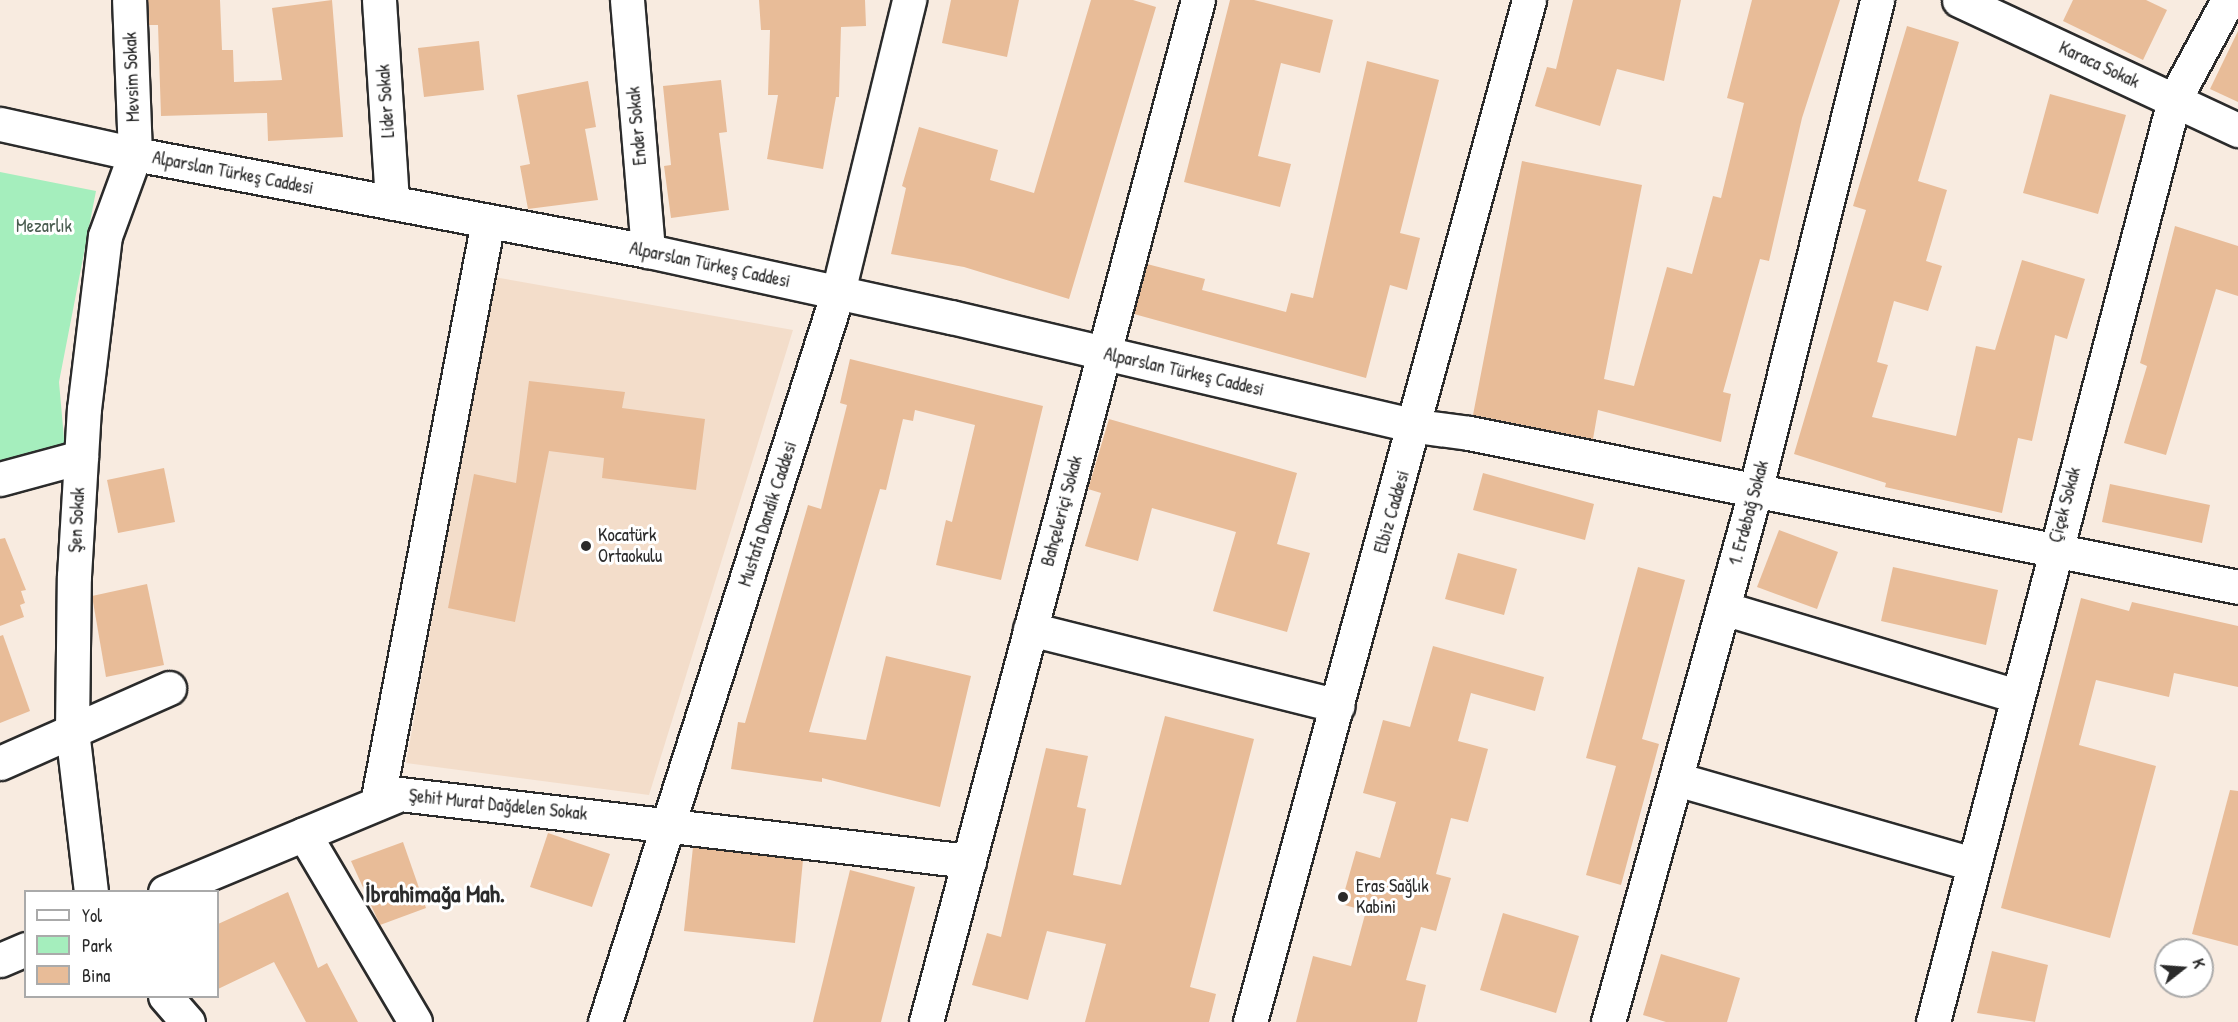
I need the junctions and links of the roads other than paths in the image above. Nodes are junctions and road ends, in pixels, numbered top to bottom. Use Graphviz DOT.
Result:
graph roads {
  1 [pos="129,0"];
  2 [pos="379,0"];
  3 [pos="627,0"];
  4 [pos="909,0"];
  5 [pos="1198,0"];
  6 [pos="1529,0"];
  7 [pos="1877,0"];
  8 [pos="1959,0"];
  9 [pos="2228,0"];
  10 [pos="2174,100"];
  11 [pos="0,124"];
  12 [pos="2238,130"];
  13 [pos="135,154"];
  14 [pos="392,203"];
  15 [pos="488,221"];
  16 [pos="648,252"];
  17 [pos="838,292"];
  18 [pos="1104,353"];
  19 [pos="1416,426"];
  20 [pos="81,457"];
  21 [pos="0,479"];
  22 [pos="1755,492"];
  23 [pos="2054,549"];
  24 [pos="2238,587"];
  25 [pos="1723,608"];
  26 [pos="1030,629"];
  27 [pos="169,688"];
  28 [pos="2016,696"];
  29 [pos="1338,706"];
  30 [pos="72,730"];
  31 [pos="0,763"];
  32 [pos="1676,779"];
  33 [pos="377,803"];
  34 [pos="670,822"];
  35 [pos="304,834"];
  36 [pos="969,861"];
  37 [pos="1973,864"];
  38 [pos="91,890"];
  39 [pos="167,890"];
  40 [pos="24,951"];
  41 [pos="0,960"];
  42 [pos="167,998"];
  43 [pos="188,1022"];
  44 [pos="415,1022"];
  45 [pos="605,1022"];
  46 [pos="926,1022"];
  47 [pos="1250,1022"];
  48 [pos="1608,1022"];
  49 [pos="1934,1022"];
  1 -- 13 [label="street, Mevsim Sokak"];
  2 -- 14 [label="street, Lider Sokak"];
  3 -- 16 [label="street, Ender Sokak"];
  4 -- 17 [label="street, Mustafa Dandik Caddesi"];
  5 -- 18 [label="street, Bahçeleriçi Sokak"];
  6 -- 19 [label="street, Elbiz Caddesi"];
  7 -- 22 [label="street, 1. Erdebağ Sokak"];
  8 -- 10 [label="street, Karaca Sokak"];
  9 -- 10 [label="street, Çiçek Sokak"];
  10 -- 12 [label="street, Karaca Sokak"];
  10 -- 23 [label="street, Çiçek Sokak"];
  11 -- 13 [label="street, Alparslan Türkeş Caddesi"];
  13 -- 14 [label="street, Alparslan Türkeş Caddesi"];
  13 -- 20 [label="street, Şen Sokak"];
  14 -- 15 [label="street, Alparslan Türkeş Caddesi"];
  15 -- 16 [label="street, Alparslan Türkeş Caddesi"];
  15 -- 33 [label="street"];
  16 -- 17 [label="street, Alparslan Türkeş Caddesi"];
  17 -- 18 [label="street, Alparslan Türkeş Caddesi"];
  17 -- 34 [label="street, Mustafa Dandik Caddesi"];
  18 -- 19 [label="street, Alparslan Türkeş Caddesi"];
  18 -- 26 [label="street, Bahçeleriçi Sokak"];
  19 -- 22 [label="street, Alparslan Türkeş Caddesi"];
  19 -- 29 [label="street, Elbiz Caddesi"];
  20 -- 21 [label="street"];
  20 -- 30 [label="street, Şen Sokak"];
  22 -- 23 [label="street, Alparslan Türkeş Caddesi"];
  22 -- 25 [label="street, 1. Erdebağ Sokak"];
  23 -- 24 [label="street, Alparslan Türkeş Caddesi"];
  23 -- 28 [label="street, Çiçek Sokak"];
  25 -- 28 [label="street"];
  25 -- 32 [label="street, 1. Erdebağ Sokak"];
  26 -- 29 [label="street"];
  26 -- 36 [label="street, Bahçeleriçi Sokak"];
  27 -- 30 [label="street"];
  28 -- 37 [label="street, Çiçek Sokak"];
  29 -- 47 [label="street, Elbiz Caddesi"];
  30 -- 31 [label="street"];
  30 -- 38 [label="street, Şen Sokak"];
  32 -- 37 [label="street"];
  32 -- 48 [label="street, 1. Erdebağ Sokak"];
  33 -- 34 [label="street, Şehit Murat Dağdelen Sokak"];
  33 -- 35 [label="street, Şehit Murat Dağdelen Sokak"];
  34 -- 36 [label="street, Şehit Murat Dağdelen Sokak"];
  34 -- 45 [label="street, Mustafa Dandik Caddesi"];
  35 -- 39 [label="street, Şehit Murat Dağdelen Sokak"];
  35 -- 44 [label="street"];
  36 -- 46 [label="street, Bahçeleriçi Sokak"];
  37 -- 49 [label="street, Çiçek Sokak"];
  40 -- 41 [label="street"];
  42 -- 43 [label="street"];
}
